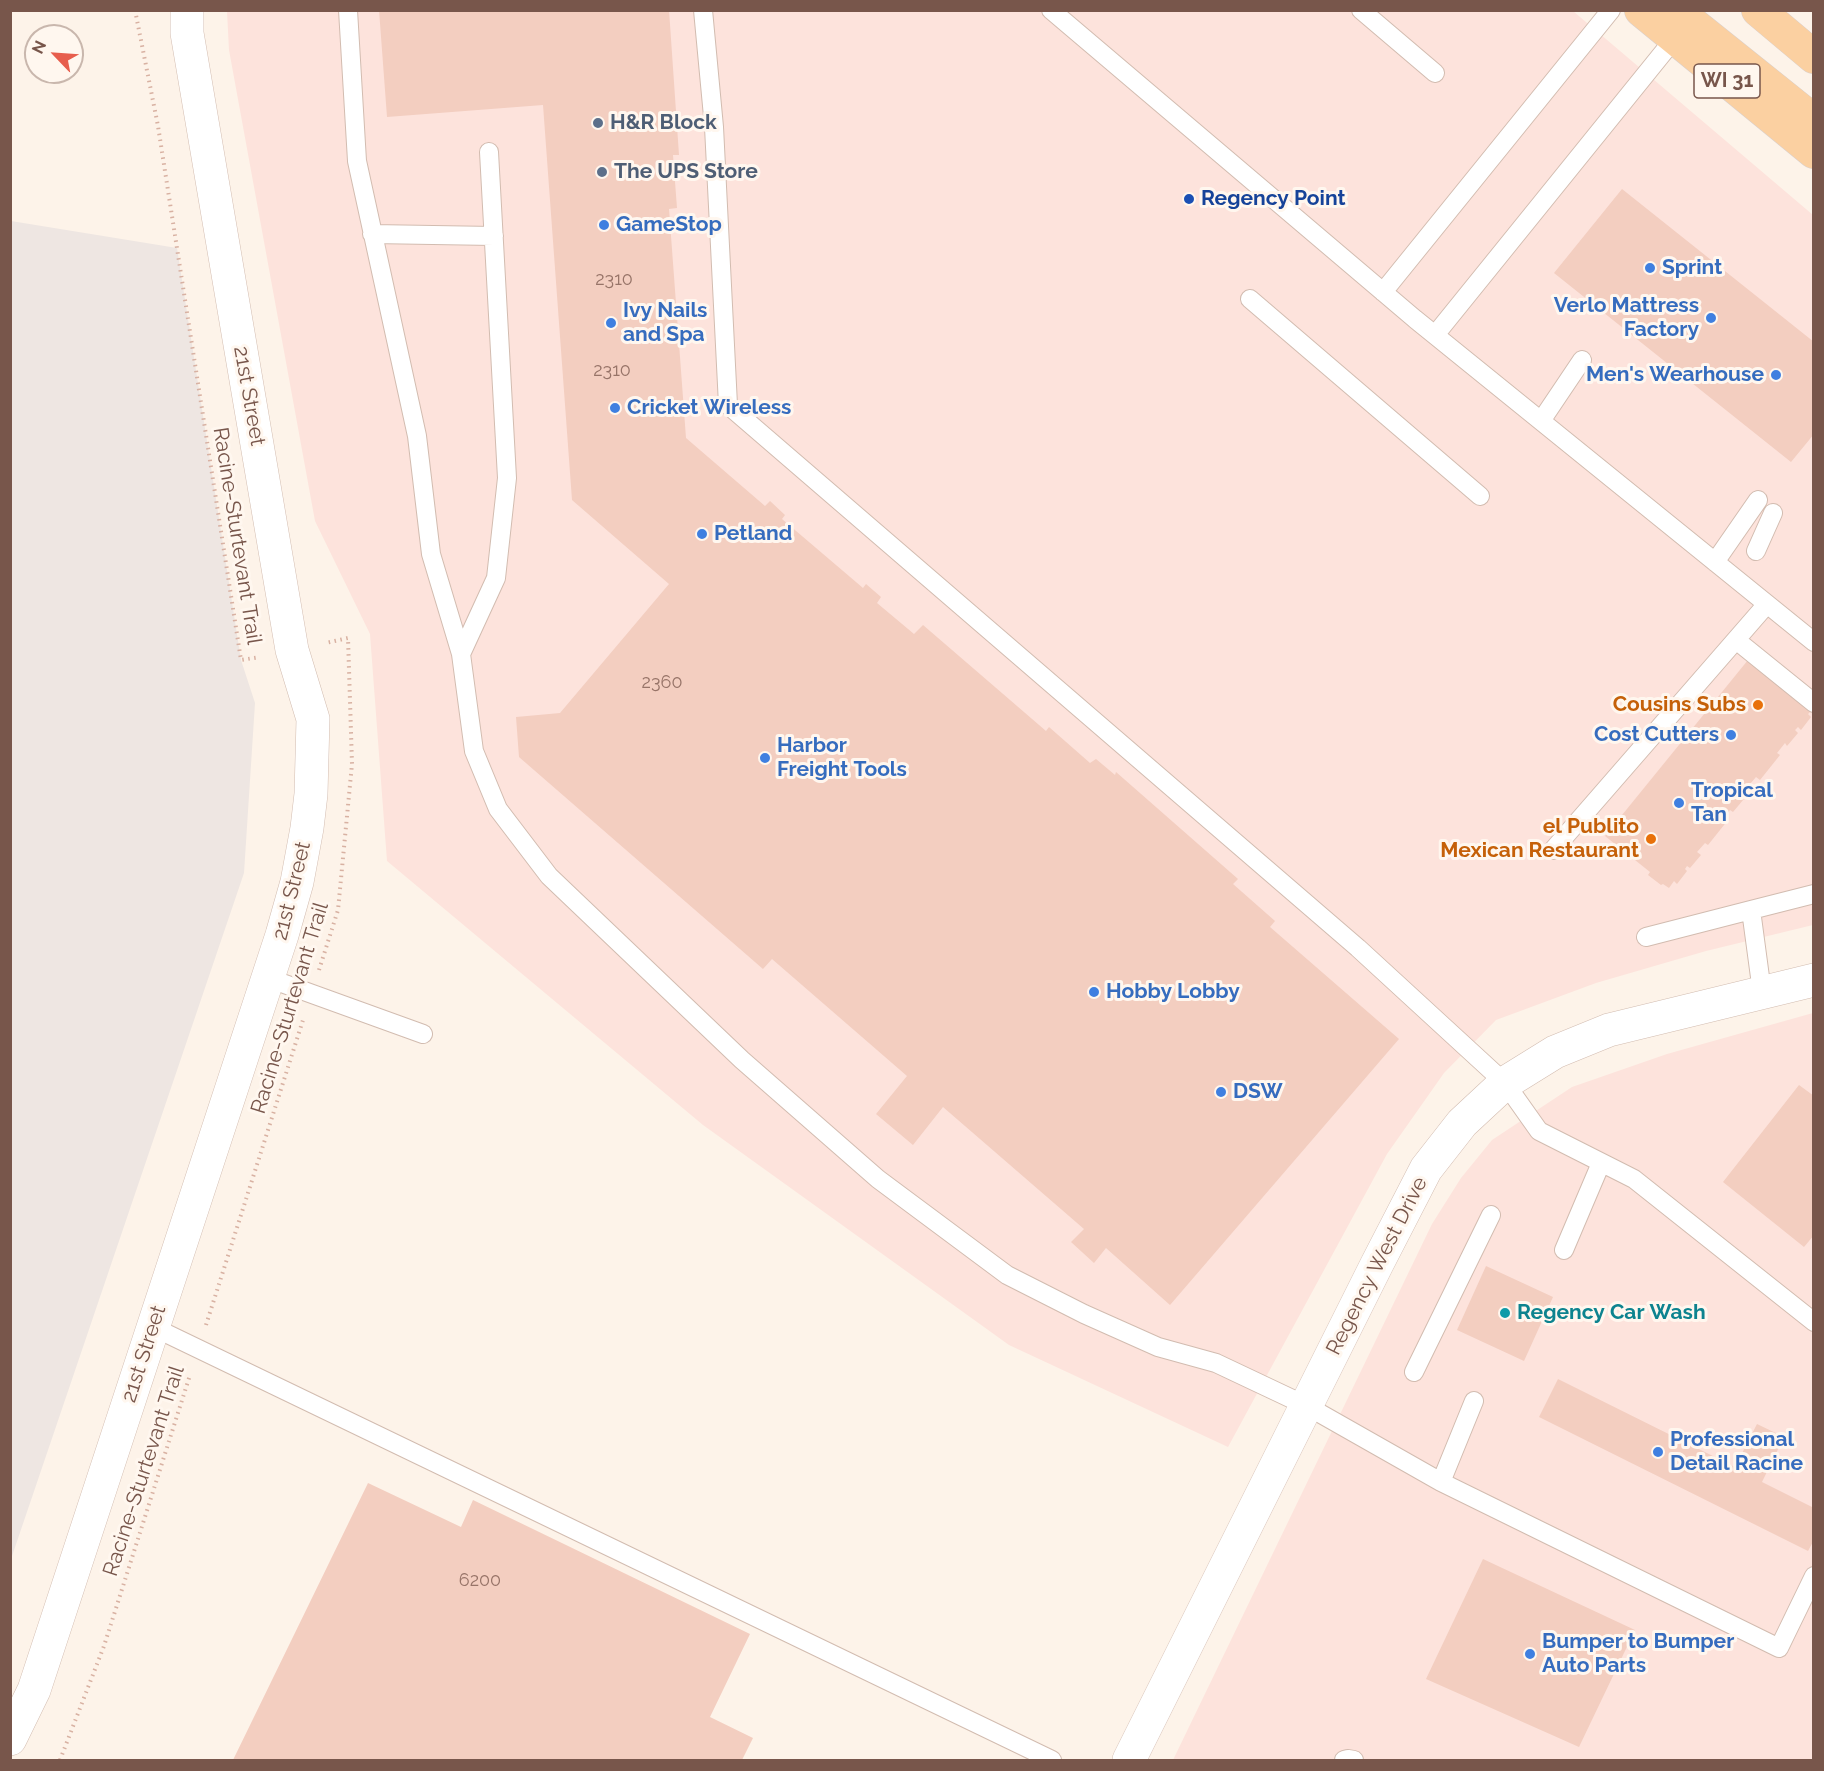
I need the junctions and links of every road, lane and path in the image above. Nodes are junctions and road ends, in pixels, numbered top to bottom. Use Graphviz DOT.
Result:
graph roads {
  1 [pos="135,10"];
  2 [pos="187,10"];
  3 [pos="348,10"];
  4 [pos="703,10"];
  5 [pos="1051,10"];
  6 [pos="1361,10"];
  7 [pos="1611,10"];
  8 [pos="1641,10"];
  9 [pos="1758,10"];
  10 [pos="1680,20"];
  11 [pos="1814,57"];
  12 [pos="1435,73"];
  13 [pos="1814,121"];
  14 [pos="489,152"];
  15 [pos="1814,152"];
  16 [pos="372,234"];
  17 [pos="494,237"];
  18 [pos="1383,292"];
  19 [pos="1250,298"];
  20 [pos="1434,335"];
  21 [pos="1582,360"];
  22 [pos="1541,421"];
  23 [pos="1480,496"];
  24 [pos="1758,500"];
  25 [pos="1773,513"];
  26 [pos="1756,551"];
  27 [pos="1715,562"];
  28 [pos="1767,604"];
  29 [pos="1810,632"];
  30 [pos="1736,640"];
  31 [pos="292,650"];
  32 [pos="460,654"];
  33 [pos="1814,703"];
  34 [pos="1553,850"];
  35 [pos="1814,894"];
  36 [pos="1751,910"];
  37 [pos="1646,937"];
  38 [pos="268,978"];
  39 [pos="1814,980"];
  40 [pos="1762,992"];
  41 [pos="312,993"];
  42 [pos="423,1034"];
  43 [pos="1505,1083"];
  44 [pos="1601,1163"];
  45 [pos="1491,1215"];
  46 [pos="1564,1250"];
  47 [pos="1814,1322"];
  48 [pos="153,1327"];
  49 [pos="198,1349"];
  50 [pos="1414,1372"];
  51 [pos="1474,1401"];
  52 [pos="1307,1406"];
  53 [pos="1441,1482"];
  54 [pos="1814,1576"];
  55 [pos="10,1739"];
  56 [pos="60,1761"];
  57 [pos="1052,1761"];
  58 [pos="1129,1761"];
  59 [pos="1344,1761"];
  60 [pos="1354,1761"];
  1 -- 31 [label="path, Racine-Sturtevant Trail"];
  2 -- 31 [label="street, 21st Street"];
  3 -- 16 [label="lane"];
  4 -- 43 [label="lane"];
  5 -- 18 [label="lane"];
  6 -- 12 [label="lane"];
  7 -- 18 [label="lane"];
  8 -- 10 [label="main road, WI 31"];
  9 -- 11 [label="main road"];
  10 -- 13 [label="main road"];
  10 -- 15 [label="main road, WI 31"];
  10 -- 20 [label="lane"];
  14 -- 17 [label="lane"];
  16 -- 17 [label="lane"];
  16 -- 32 [label="lane"];
  17 -- 32 [label="lane"];
  18 -- 20 [label="lane"];
  19 -- 23 [label="lane"];
  20 -- 22 [label="lane"];
  21 -- 22 [label="lane"];
  22 -- 27 [label="lane"];
  24 -- 27 [label="lane"];
  25 -- 26 [label="lane"];
  27 -- 28 [label="lane"];
  28 -- 29 [label="lane"];
  28 -- 30 [label="lane"];
  30 -- 33 [label="lane"];
  30 -- 34 [label="lane"];
  31 -- 38 [label="street, 21st Street"];
  31 -- 41 [label="path, Racine-Sturtevant Trail"];
  32 -- 52 [label="lane"];
  35 -- 36 [label="lane"];
  36 -- 37 [label="lane"];
  36 -- 40 [label="lane"];
  38 -- 41 [label="lane"];
  38 -- 48 [label="street, 21st Street"];
  39 -- 40 [label="street, Regency West Drive"];
  40 -- 43 [label="street, Regency West Drive"];
  41 -- 42 [label="lane"];
  41 -- 49 [label="path, Racine-Sturtevant Trail"];
  43 -- 44 [label="lane"];
  43 -- 52 [label="street, Regency West Drive"];
  44 -- 46 [label="lane"];
  44 -- 47 [label="lane"];
  45 -- 50 [label="lane"];
  48 -- 49 [label="lane"];
  48 -- 55 [label="street, 21st Street"];
  49 -- 56 [label="path, Racine-Sturtevant Trail"];
  49 -- 57 [label="lane"];
  51 -- 53 [label="lane"];
  52 -- 53 [label="lane"];
  52 -- 58 [label="street, Regency West Drive"];
  53 -- 54 [label="lane"];
  59 -- 60 [label="lane"];
}
